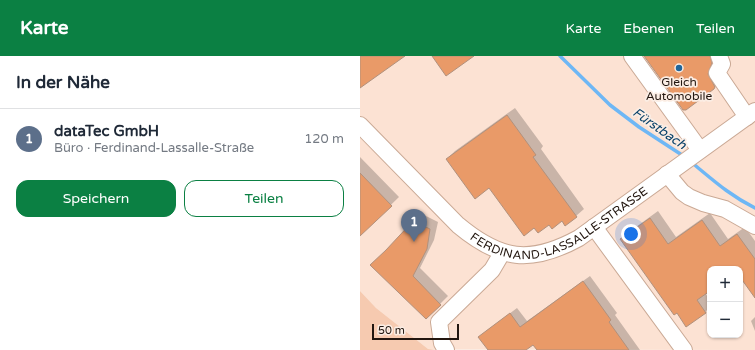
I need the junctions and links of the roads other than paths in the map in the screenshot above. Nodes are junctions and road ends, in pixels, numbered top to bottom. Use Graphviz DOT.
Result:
graph roads {
  1 [pos="632,56"];
  2 [pos="719,56"];
  3 [pos="751,114"];
  4 [pos="360,126"];
  5 [pos="699,151"];
  6 [pos="672,171"];
  7 [pos="755,226"];
  8 [pos="594,227"];
  9 [pos="502,253"];
  10 [pos="446,350"];
  11 [pos="684,350"];
  1 -- 5 [label="street"];
  2 -- 3 [label="street"];
  3 -- 5 [label="street, FERDINAND-LASSALLE-STRASSE"];
  4 -- 9 [label="street, FERDINAND-LASSALLE-STRASSE"];
  5 -- 6 [label="street, FERDINAND-LASSALLE-STRASSE"];
  6 -- 7 [label="street"];
  6 -- 8 [label="street, FERDINAND-LASSALLE-STRASSE"];
  8 -- 9 [label="street, FERDINAND-LASSALLE-STRASSE"];
  8 -- 11 [label="street"];
  9 -- 10 [label="street"];
}
